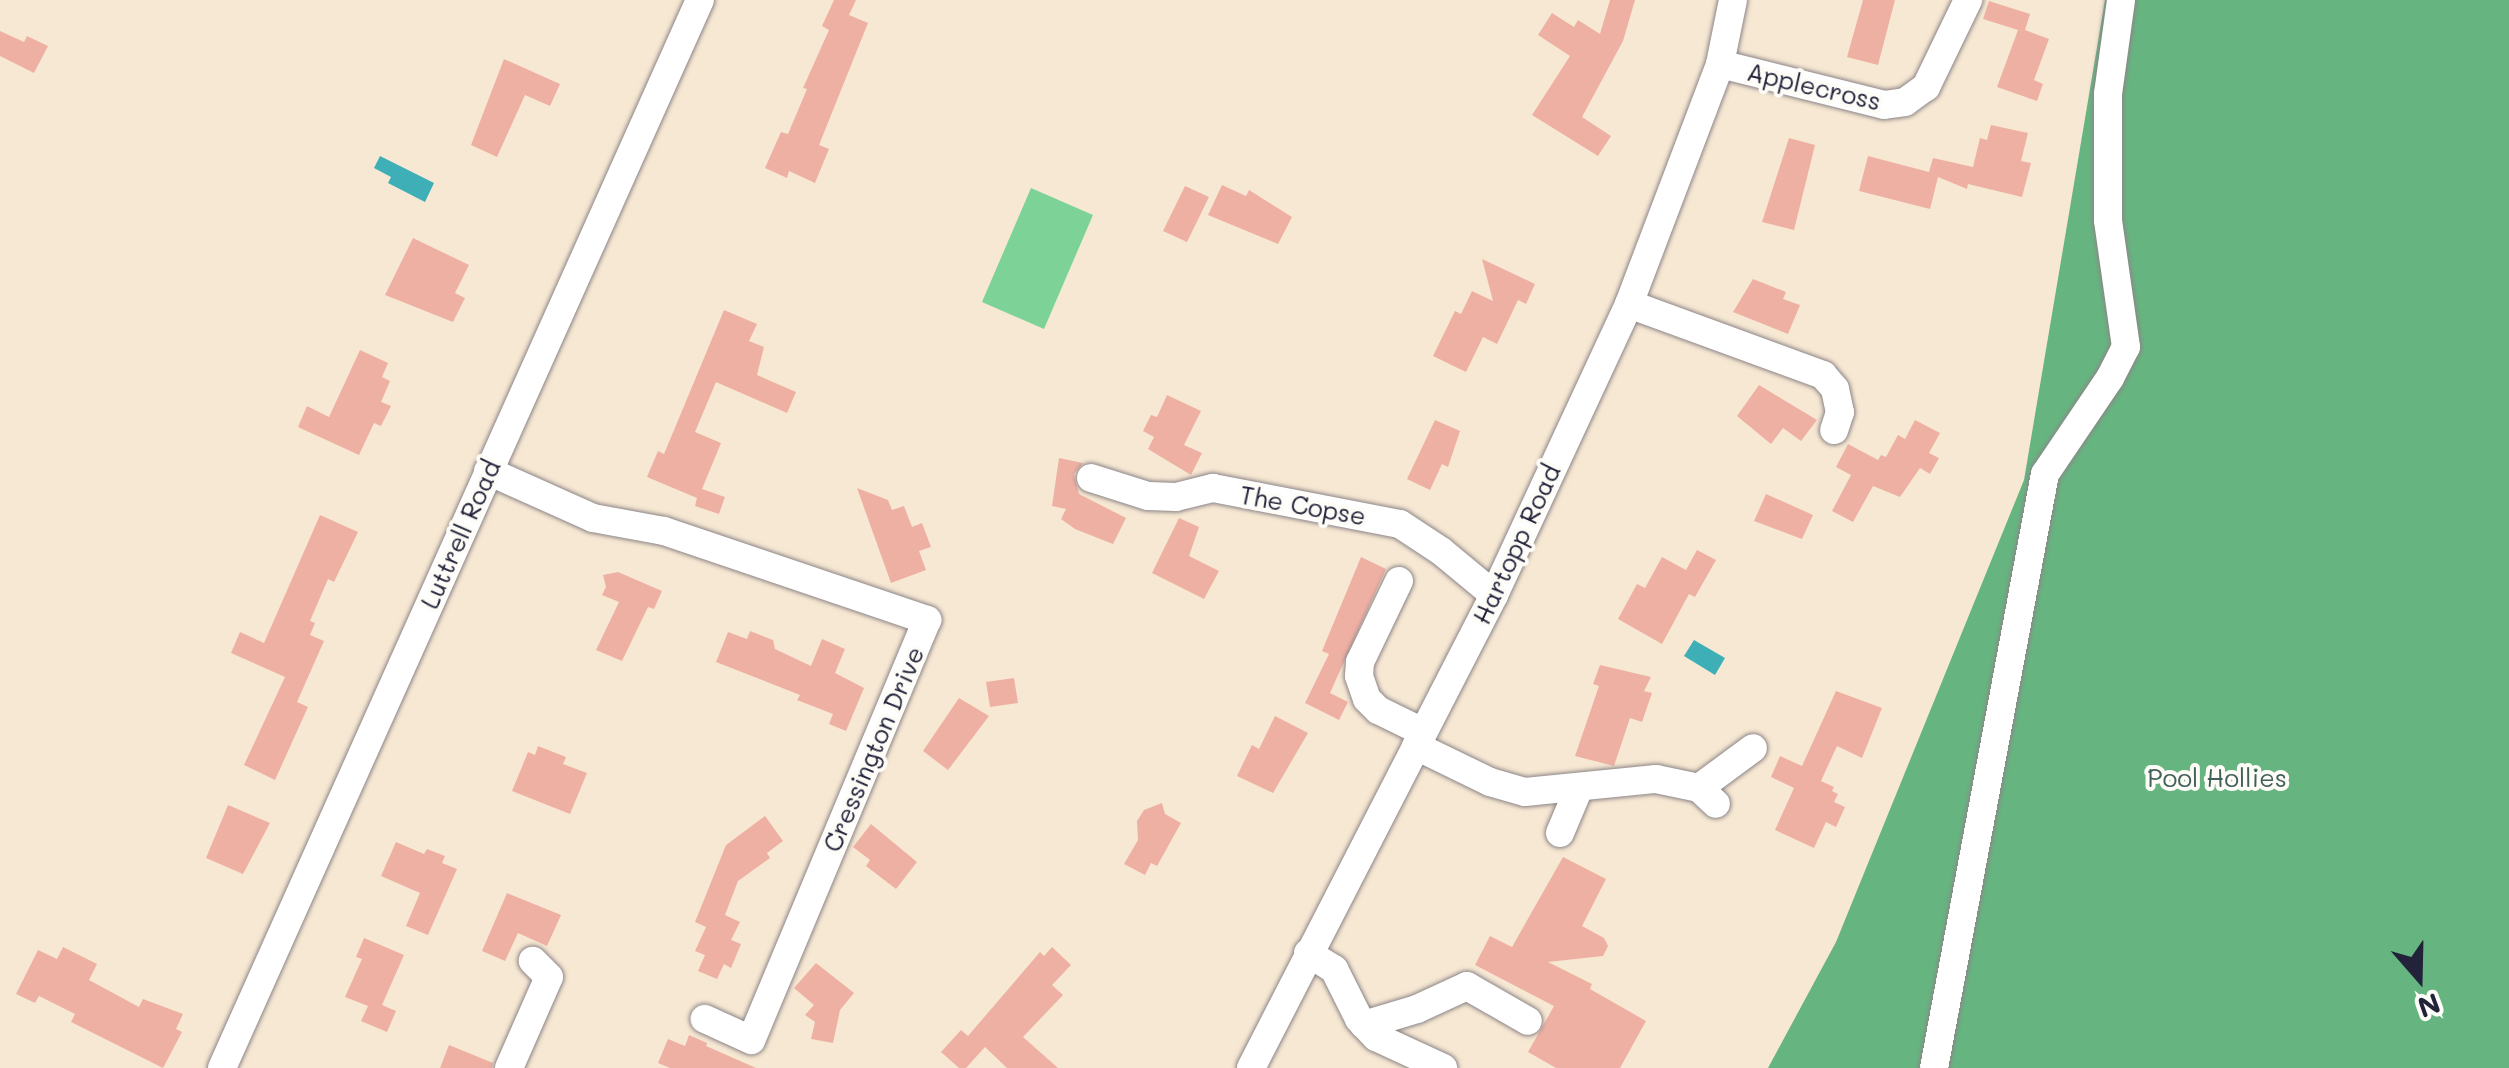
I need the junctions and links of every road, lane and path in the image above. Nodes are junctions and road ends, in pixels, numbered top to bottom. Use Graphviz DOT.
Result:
graph roads {
  1 [pos="700,0"];
  2 [pos="1733,0"];
  3 [pos="1968,0"];
  4 [pos="2121,0"];
  5 [pos="1720,64"];
  6 [pos="1629,304"];
  7 [pos="1834,430"];
  8 [pos="488,471"];
  9 [pos="1092,478"];
  10 [pos="1398,582"];
  11 [pos="1494,595"];
  12 [pos="1419,739"];
  13 [pos="1753,748"];
  14 [pos="1579,788"];
  15 [pos="1560,833"];
  16 [pos="1308,953"];
  17 [pos="533,961"];
  18 [pos="705,1019"];
  19 [pos="1528,1021"];
  20 [pos="1364,1025"];
  21 [pos="222,1068"];
  22 [pos="509,1068"];
  23 [pos="1250,1068"];
  24 [pos="1443,1068"];
  25 [pos="1934,1068"];
  1 -- 8 [label="street, Luttrell Road"];
  2 -- 5 [label="street, Hartopp Road"];
  3 -- 5 [label="street, Applecross"];
  4 -- 25 [label="street"];
  5 -- 6 [label="street, Hartopp Road"];
  6 -- 7 [label="street"];
  6 -- 11 [label="street, Hartopp Road"];
  8 -- 18 [label="street, Cressington Drive"];
  8 -- 21 [label="street, Luttrell Road"];
  9 -- 11 [label="street, The Copse"];
  10 -- 12 [label="street"];
  11 -- 12 [label="street, Hartopp Road"];
  12 -- 14 [label="street"];
  12 -- 16 [label="street, Hartopp Road"];
  13 -- 14 [label="street"];
  14 -- 15 [label="street"];
  16 -- 20 [label="street"];
  16 -- 23 [label="street, Hartopp Road"];
  17 -- 22 [label="street"];
  19 -- 20 [label="street"];
  20 -- 24 [label="street"];
}
